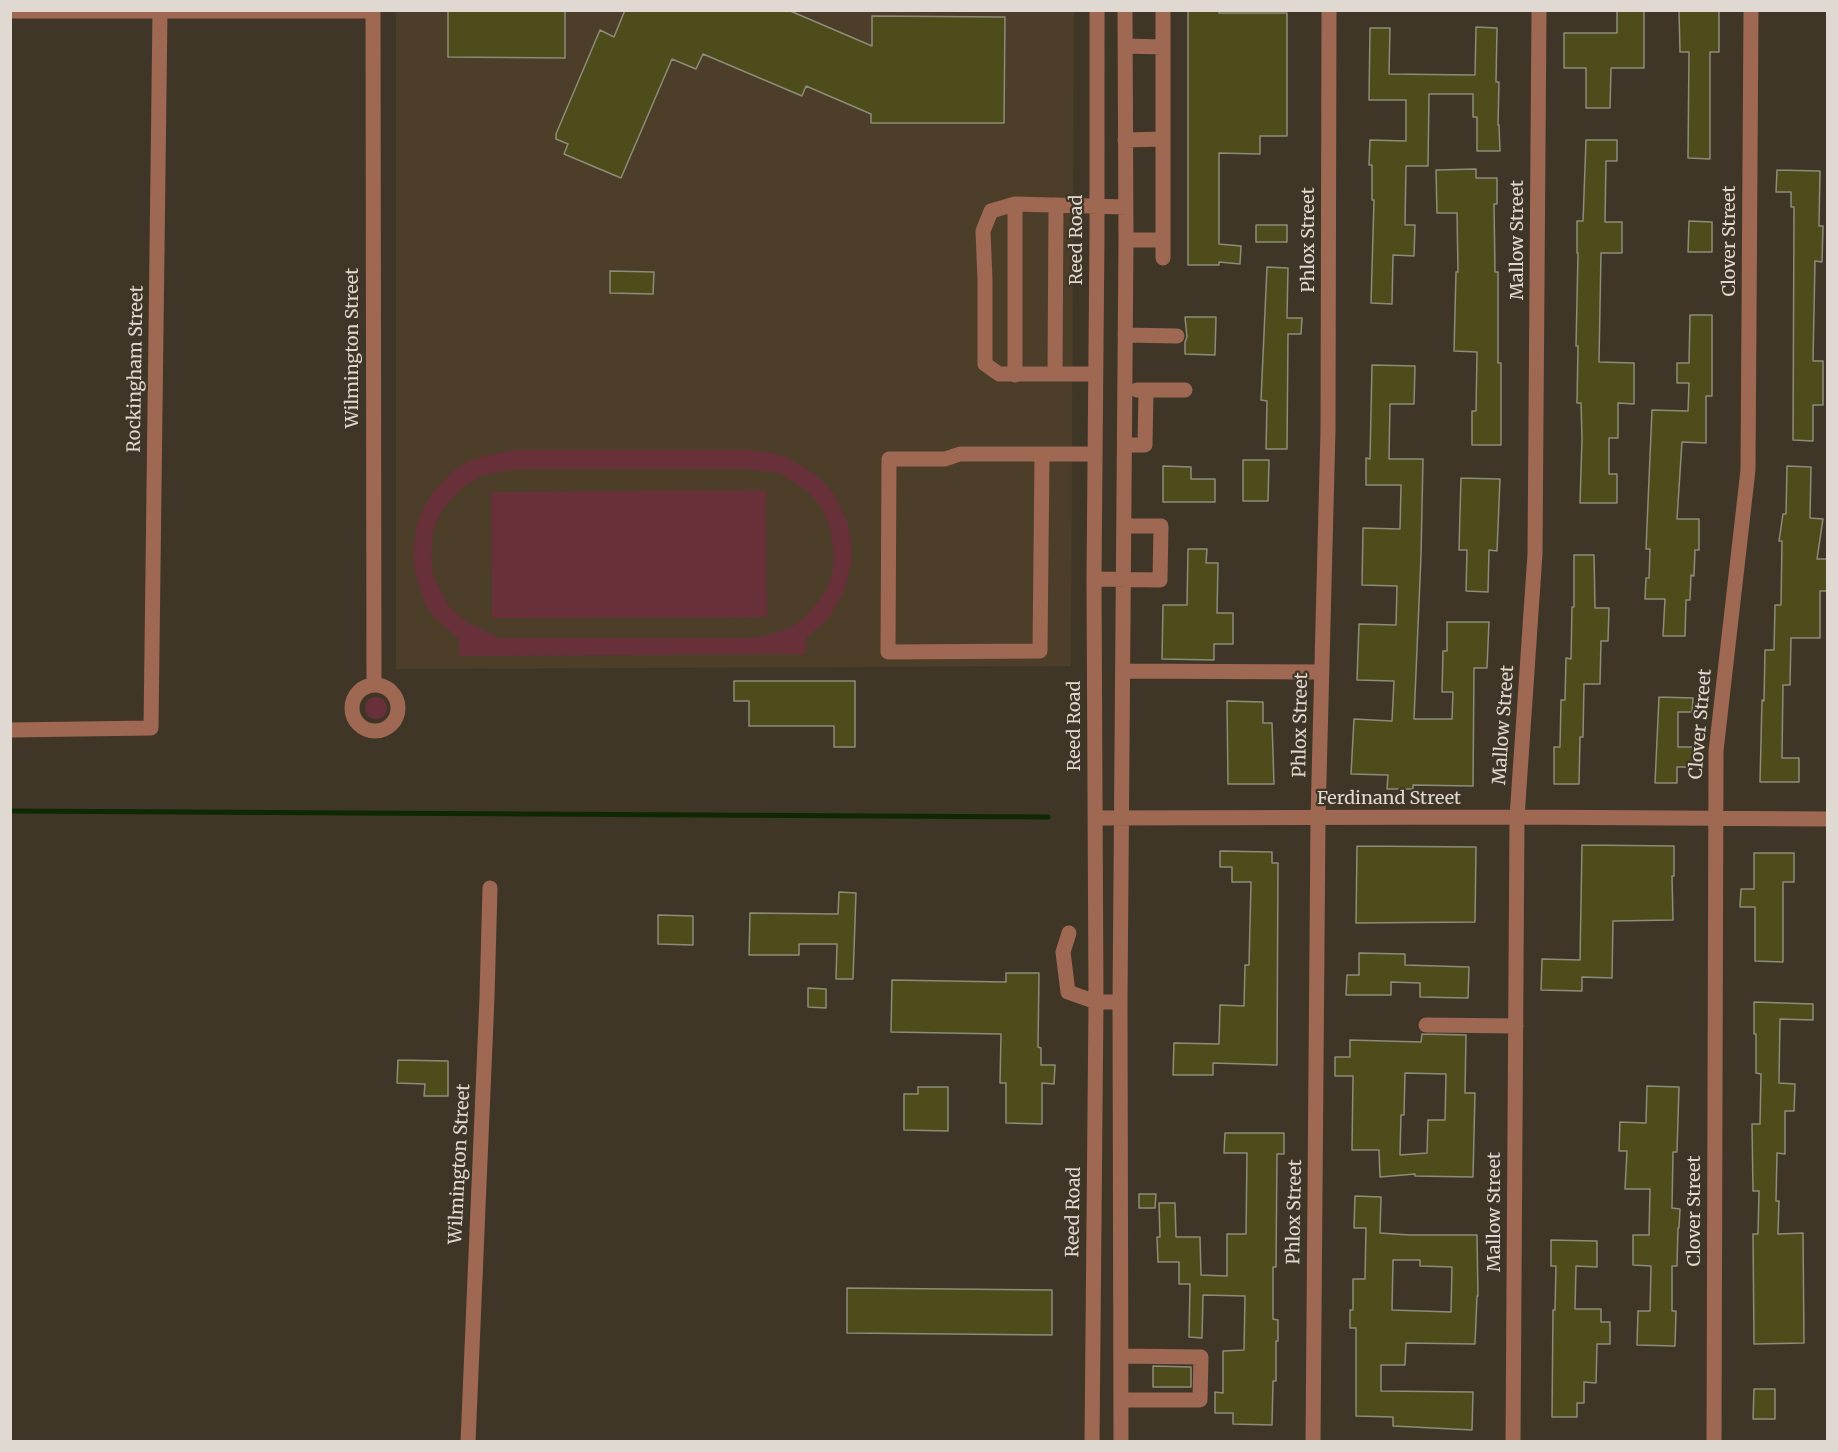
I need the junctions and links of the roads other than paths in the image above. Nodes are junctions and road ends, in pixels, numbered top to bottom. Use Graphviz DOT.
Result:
graph roads {
  1 [pos="1097,10"];
  2 [pos="1125,10"];
  3 [pos="1163,10"];
  4 [pos="1329,10"];
  5 [pos="1539,10"];
  6 [pos="1751,10"];
  7 [pos="10,11"];
  8 [pos="160,11"];
  9 [pos="373,11"];
  10 [pos="1125,46"];
  11 [pos="1163,47"];
  12 [pos="1163,139"];
  13 [pos="1125,140"];
  14 [pos="1015,204"];
  15 [pos="1056,205"];
  16 [pos="1097,206"];
  17 [pos="1126,207"];
  18 [pos="1126,240"];
  19 [pos="1163,240"];
  20 [pos="1163,258"];
  21 [pos="1125,335"];
  22 [pos="1177,336"];
  23 [pos="1055,374"];
  24 [pos="1095,374"];
  25 [pos="1015,375"];
  26 [pos="1125,390"];
  27 [pos="1146,390"];
  28 [pos="1185,390"];
  29 [pos="1125,445"];
  30 [pos="1042,454"];
  31 [pos="1094,454"];
  32 [pos="1124,526"];
  33 [pos="1094,579"];
  34 [pos="1123,579"];
  35 [pos="1123,671"];
  36 [pos="1322,672"];
  37 [pos="374,685"];
  38 [pos="10,730"];
  39 [pos="1517,817"];
  40 [pos="1095,818"];
  41 [pos="1121,818"];
  42 [pos="1318,818"];
  43 [pos="1715,818"];
  44 [pos="1827,819"];
  45 [pos="490,888"];
  46 [pos="1069,933"];
  47 [pos="1096,1002"];
  48 [pos="1120,1002"];
  49 [pos="1426,1025"];
  50 [pos="1516,1026"];
  51 [pos="1121,1232"];
  52 [pos="1093,1233"];
  53 [pos="1121,1356"];
  54 [pos="1121,1400"];
  55 [pos="468,1442"];
  56 [pos="1092,1442"];
  57 [pos="1122,1442"];
  58 [pos="1312,1442"];
  59 [pos="1513,1442"];
  60 [pos="1714,1442"];
  1 -- 16 [label="street, Reed Road"];
  2 -- 10 [label="street"];
  3 -- 11 [label="street"];
  4 -- 36 [label="street, Phlox Street"];
  5 -- 39 [label="street, Mallow Street"];
  6 -- 43 [label="street, Clover Street"];
  7 -- 8 [label="street"];
  8 -- 9 [label="street"];
  8 -- 38 [label="street, Rockingham Street"];
  9 -- 37 [label="street, Wilmington Street"];
  10 -- 11 [label="street"];
  10 -- 13 [label="street"];
  11 -- 12 [label="street"];
  12 -- 13 [label="street"];
  12 -- 19 [label="street"];
  13 -- 17 [label="street"];
  14 -- 15 [label="street"];
  14 -- 25 [label="street"];
  14 -- 25 [label="street"];
  15 -- 16 [label="street"];
  15 -- 23 [label="street"];
  16 -- 17 [label="street"];
  16 -- 24 [label="street, Reed Road"];
  17 -- 18 [label="street"];
  18 -- 19 [label="street"];
  18 -- 21 [label="street"];
  19 -- 20 [label="street"];
  21 -- 22 [label="street"];
  21 -- 26 [label="street"];
  23 -- 24 [label="street"];
  23 -- 25 [label="street"];
  24 -- 31 [label="street, Reed Road"];
  26 -- 27 [label="street"];
  26 -- 29 [label="street"];
  27 -- 28 [label="street"];
  27 -- 29 [label="street"];
  29 -- 32 [label="street"];
  30 -- 30 [label="street"];
  30 -- 31 [label="street"];
  31 -- 33 [label="street, Reed Road"];
  32 -- 34 [label="street"];
  32 -- 34 [label="street"];
  33 -- 34 [label="street"];
  33 -- 40 [label="street, Reed Road"];
  34 -- 35 [label="street"];
  35 -- 36 [label="street"];
  35 -- 41 [label="street"];
  36 -- 42 [label="street, Phlox Street"];
  39 -- 42 [label="street, Ferdinand Street"];
  39 -- 43 [label="street, Ferdinand Street"];
  39 -- 50 [label="street, Mallow Street"];
  40 -- 41 [label="street, Ferdinand Street"];
  40 -- 47 [label="street, Reed Road"];
  41 -- 42 [label="street, Ferdinand Street"];
  41 -- 48 [label="street"];
  42 -- 58 [label="street, Phlox Street"];
  43 -- 44 [label="street, Ferdinand Street"];
  43 -- 60 [label="street, Clover Street"];
  45 -- 55 [label="street, Wilmington Street"];
  46 -- 47 [label="street"];
  47 -- 48 [label="street"];
  47 -- 52 [label="street, Reed Road"];
  48 -- 51 [label="street"];
  49 -- 50 [label="street"];
  50 -- 59 [label="street, Mallow Street"];
  51 -- 52 [label="street"];
  51 -- 53 [label="street"];
  52 -- 56 [label="street, Reed Road"];
  53 -- 54 [label="street"];
  53 -- 54 [label="street"];
  54 -- 57 [label="street"];
}
